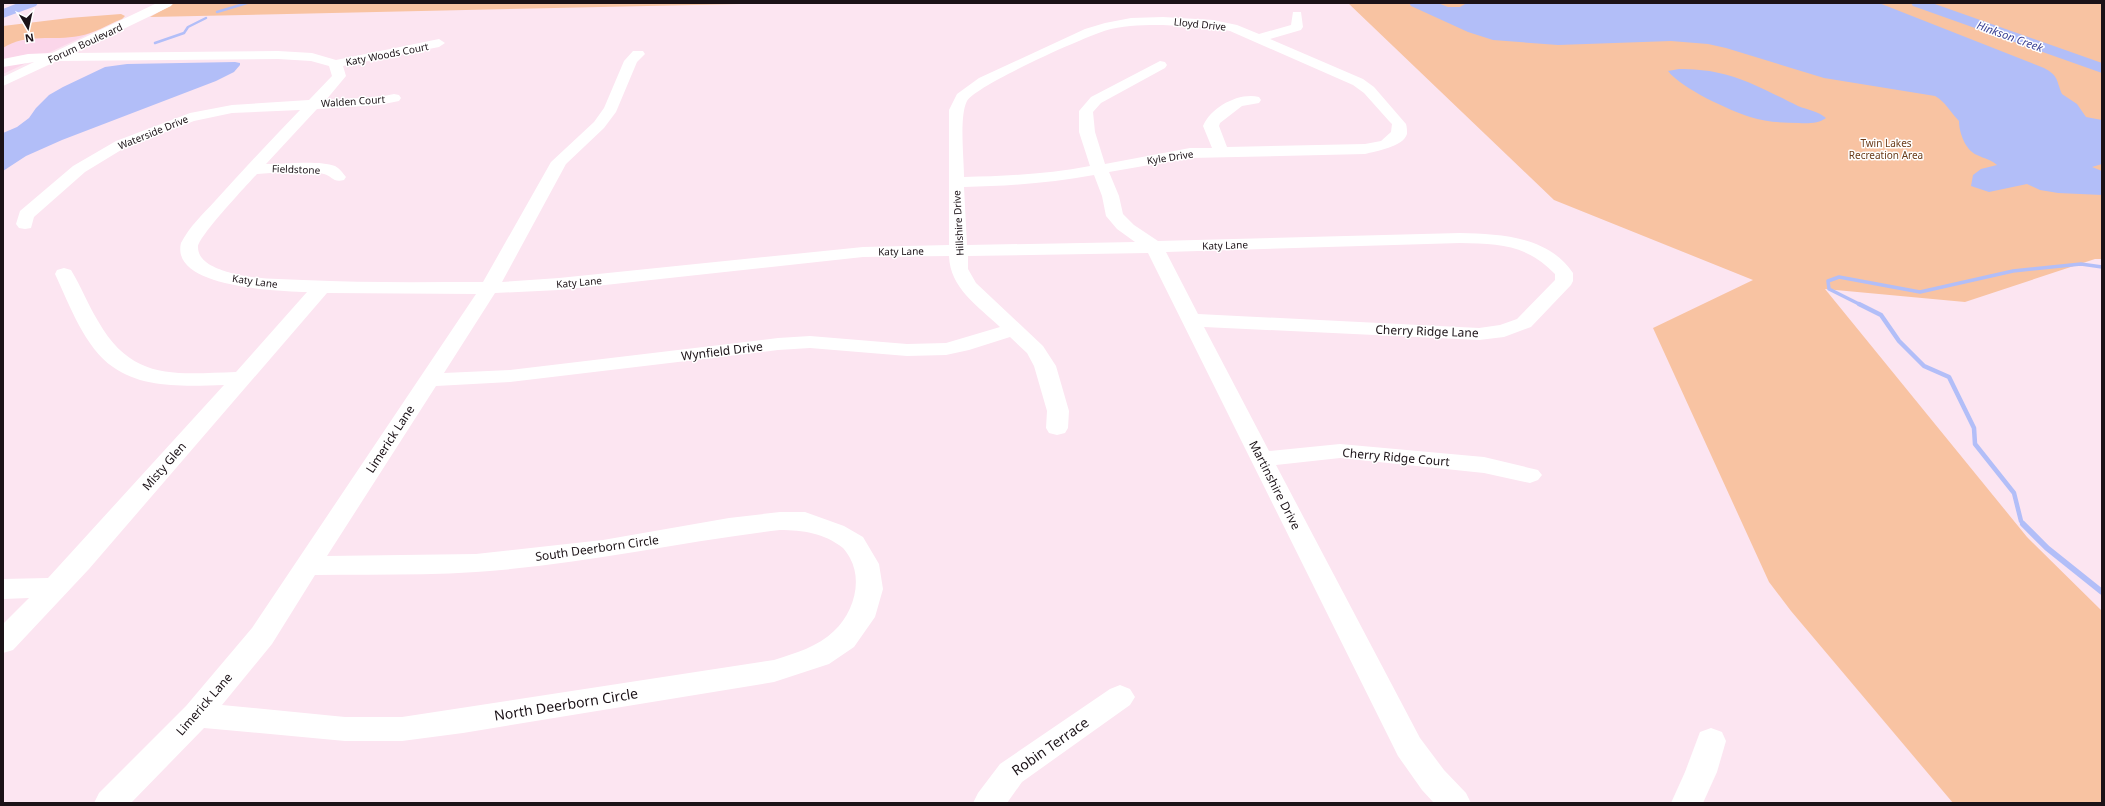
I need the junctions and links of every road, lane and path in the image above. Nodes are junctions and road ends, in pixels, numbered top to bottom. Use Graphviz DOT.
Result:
graph roads {
  1 [pos="167,3"];
  2 [pos="1297,15"];
  3 [pos="1258,38"];
  4 [pos="439,43"];
  5 [pos="638,54"];
  6 [pos="55,57"];
  7 [pos="3,63"];
  8 [pos="336,64"];
  9 [pos="1160,65"];
  10 [pos="3,82"];
  11 [pos="962,97"];
  12 [pos="394,98"];
  13 [pos="1254,100"];
  14 [pos="312,104"];
  15 [pos="1386,144"];
  16 [pos="1221,152"];
  17 [pos="252,169"];
  18 [pos="1099,170"];
  19 [pos="338,177"];
  20 [pos="956,182"];
  21 [pos="24,224"];
  22 [pos="1504,239"];
  23 [pos="1154,247"];
  24 [pos="959,250"];
  25 [pos="64,274"];
  26 [pos="322,287"];
  27 [pos="489,288"];
  28 [pos="1191,320"];
  29 [pos="1014,328"];
  30 [pos="242,378"];
  31 [pos="428,380"];
  32 [pos="1057,428"];
  33 [pos="1262,459"];
  34 [pos="1530,475"];
  35 [pos="866,564"];
  36 [pos="309,566"];
  37 [pos="54,588"];
  38 [pos="3,589"];
  39 [pos="3,642"];
  40 [pos="1120,697"];
  41 [pos="197,715"];
  42 [pos="1711,740"];
  43 [pos="110,803"];
  44 [pos="989,803"];
  45 [pos="1455,803"];
  46 [pos="1687,803"];
  1 -- 6 [label="street, Forum Boulevard"];
  2 -- 3 [label="street"];
  3 -- 11 [label="street, Lloyd Drive"];
  3 -- 15 [label="street, Lloyd Drive"];
  4 -- 8 [label="street, Katy Woods Court"];
  5 -- 27 [label="street, Limerick Lane"];
  6 -- 7 [label="street"];
  6 -- 8 [label="street"];
  6 -- 10 [label="street, Forum Boulevard"];
  8 -- 14 [label="street, Katy Lane"];
  9 -- 18 [label="street, Martinshire Drive"];
  11 -- 20 [label="street, Hillshire Drive"];
  12 -- 14 [label="street, Walden Court"];
  13 -- 16 [label="street"];
  14 -- 17 [label="street, Katy Lane"];
  14 -- 21 [label="street, Waterside Drive"];
  15 -- 16 [label="street, Kyle Drive"];
  16 -- 18 [label="street, Kyle Drive"];
  17 -- 19 [label="street, Fieldstone"];
  17 -- 26 [label="street, Katy Lane"];
  18 -- 20 [label="street, Kyle Drive"];
  18 -- 23 [label="street, Martinshire Drive"];
  20 -- 24 [label="street, Hillshire Drive"];
  22 -- 23 [label="street, Katy Lane"];
  22 -- 28 [label="street, Cherry Ridge Lane"];
  23 -- 24 [label="street, Katy Lane"];
  23 -- 28 [label="street, Martinshire Drive"];
  24 -- 27 [label="street, Katy Lane"];
  24 -- 29 [label="street, Hillshire Drive"];
  25 -- 30 [label="street"];
  26 -- 27 [label="street, Katy Lane"];
  26 -- 30 [label="street, Misty Glen"];
  27 -- 31 [label="street, Limerick Lane"];
  28 -- 33 [label="street, Martinshire Drive"];
  29 -- 31 [label="street, Wynfield Drive"];
  29 -- 32 [label="street, Hillshire Drive"];
  30 -- 37 [label="street, Misty Glen"];
  31 -- 36 [label="street, Limerick Lane"];
  33 -- 34 [label="street, Cherry Ridge Court"];
  33 -- 45 [label="street, Martinshire Drive"];
  35 -- 36 [label="street, South Deerborn Circle"];
  35 -- 41 [label="street, North Deerborn Circle"];
  36 -- 41 [label="street, Limerick Lane"];
  37 -- 38 [label="street"];
  37 -- 39 [label="street, Misty Glen"];
  40 -- 44 [label="street, Robin Terrace"];
  41 -- 43 [label="street, Limerick Lane"];
  42 -- 46 [label="street"];
}
